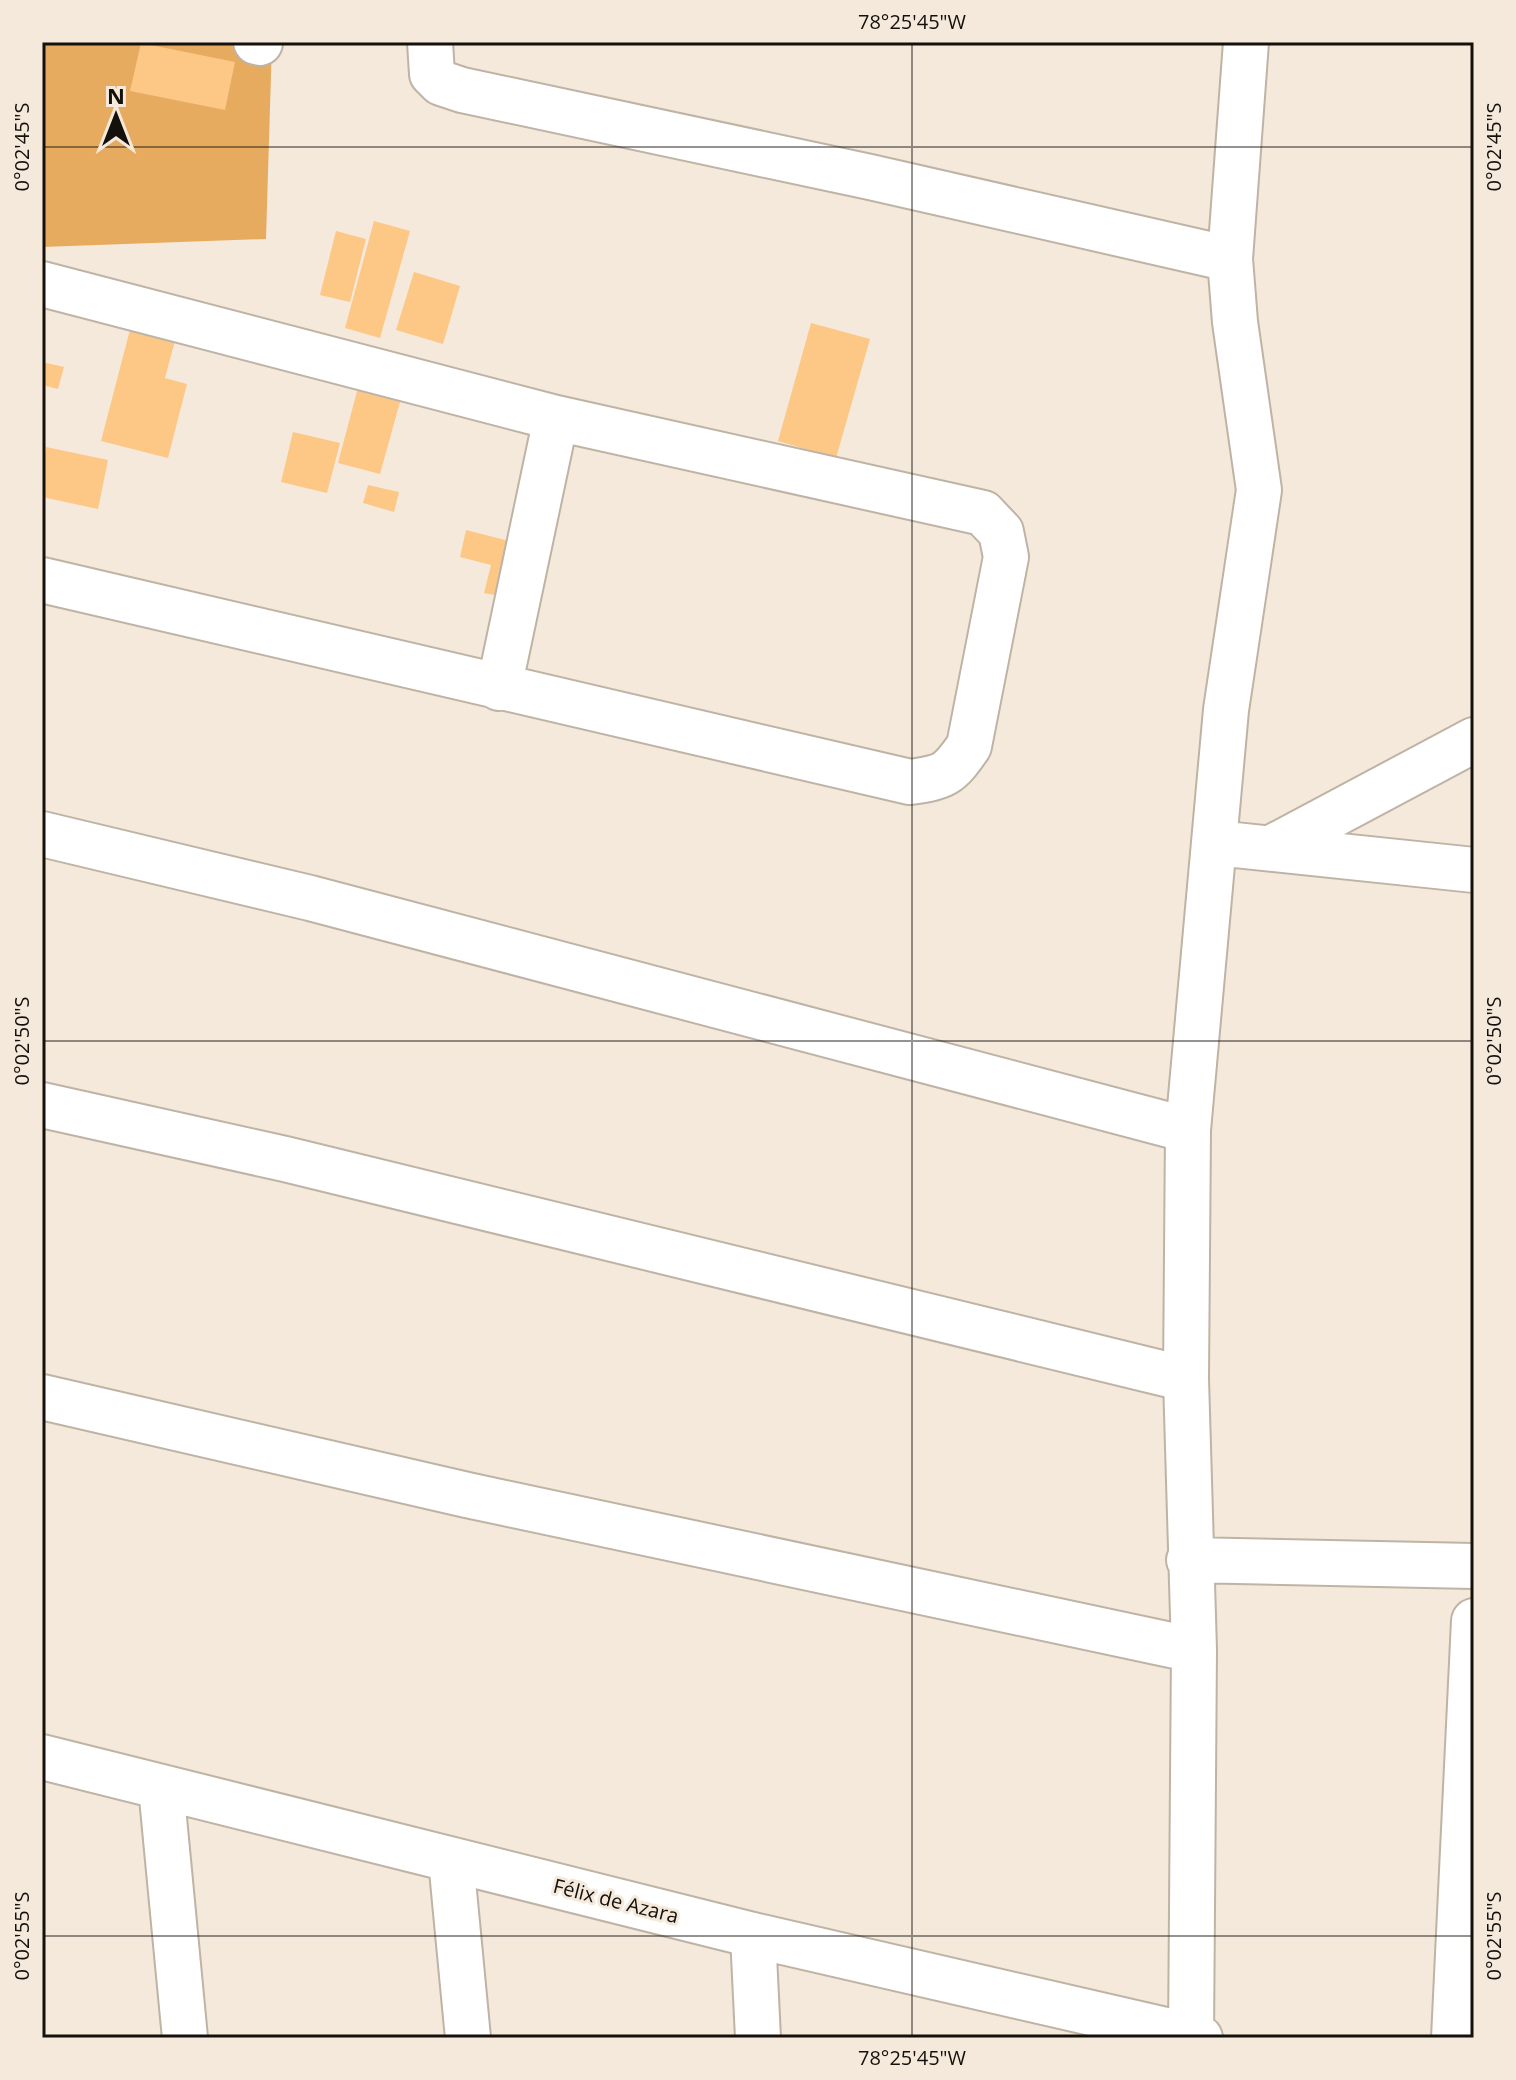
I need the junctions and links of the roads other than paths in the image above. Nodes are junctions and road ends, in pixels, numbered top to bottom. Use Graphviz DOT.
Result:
graph roads {
  1 [pos="430,42"];
  2 [pos="1246,42"];
  3 [pos="1230,259"];
  4 [pos="42,284"];
  5 [pos="556,418"];
  6 [pos="42,580"];
  7 [pos="499,688"];
  8 [pos="1474,740"];
  9 [pos="42,834"];
  10 [pos="1216,843"];
  11 [pos="1273,847"];
  12 [pos="1474,870"];
  13 [pos="42,1105"];
  14 [pos="1188,1130"];
  15 [pos="1186,1379"];
  16 [pos="42,1397"];
  17 [pos="1189,1560"];
  18 [pos="1474,1566"];
  19 [pos="1474,1621"];
  20 [pos="1194,1650"];
  21 [pos="42,1757"];
  22 [pos="161,1787"];
  23 [pos="451,1860"];
  24 [pos="753,1935"];
  25 [pos="1194,2037"];
  26 [pos="185,2038"];
  27 [pos="468,2038"];
  28 [pos="758,2038"];
  29 [pos="1454,2038"];
  1 -- 3 [label="street"];
  2 -- 3 [label="street"];
  3 -- 10 [label="street"];
  4 -- 5 [label="street"];
  5 -- 7 [label="street"];
  5 -- 7 [label="street"];
  6 -- 7 [label="street"];
  8 -- 11 [label="street"];
  9 -- 14 [label="street"];
  10 -- 11 [label="street"];
  10 -- 14 [label="street"];
  11 -- 12 [label="street"];
  13 -- 15 [label="street"];
  14 -- 15 [label="street"];
  15 -- 17 [label="street"];
  16 -- 20 [label="street"];
  17 -- 18 [label="street"];
  17 -- 20 [label="street"];
  19 -- 29 [label="street"];
  20 -- 25 [label="street"];
  21 -- 22 [label="street, Félix de Azara"];
  22 -- 23 [label="street, Félix de Azara"];
  22 -- 26 [label="street"];
  23 -- 24 [label="street, Félix de Azara"];
  23 -- 27 [label="street"];
  24 -- 25 [label="street, Félix de Azara"];
  24 -- 28 [label="street"];
}
